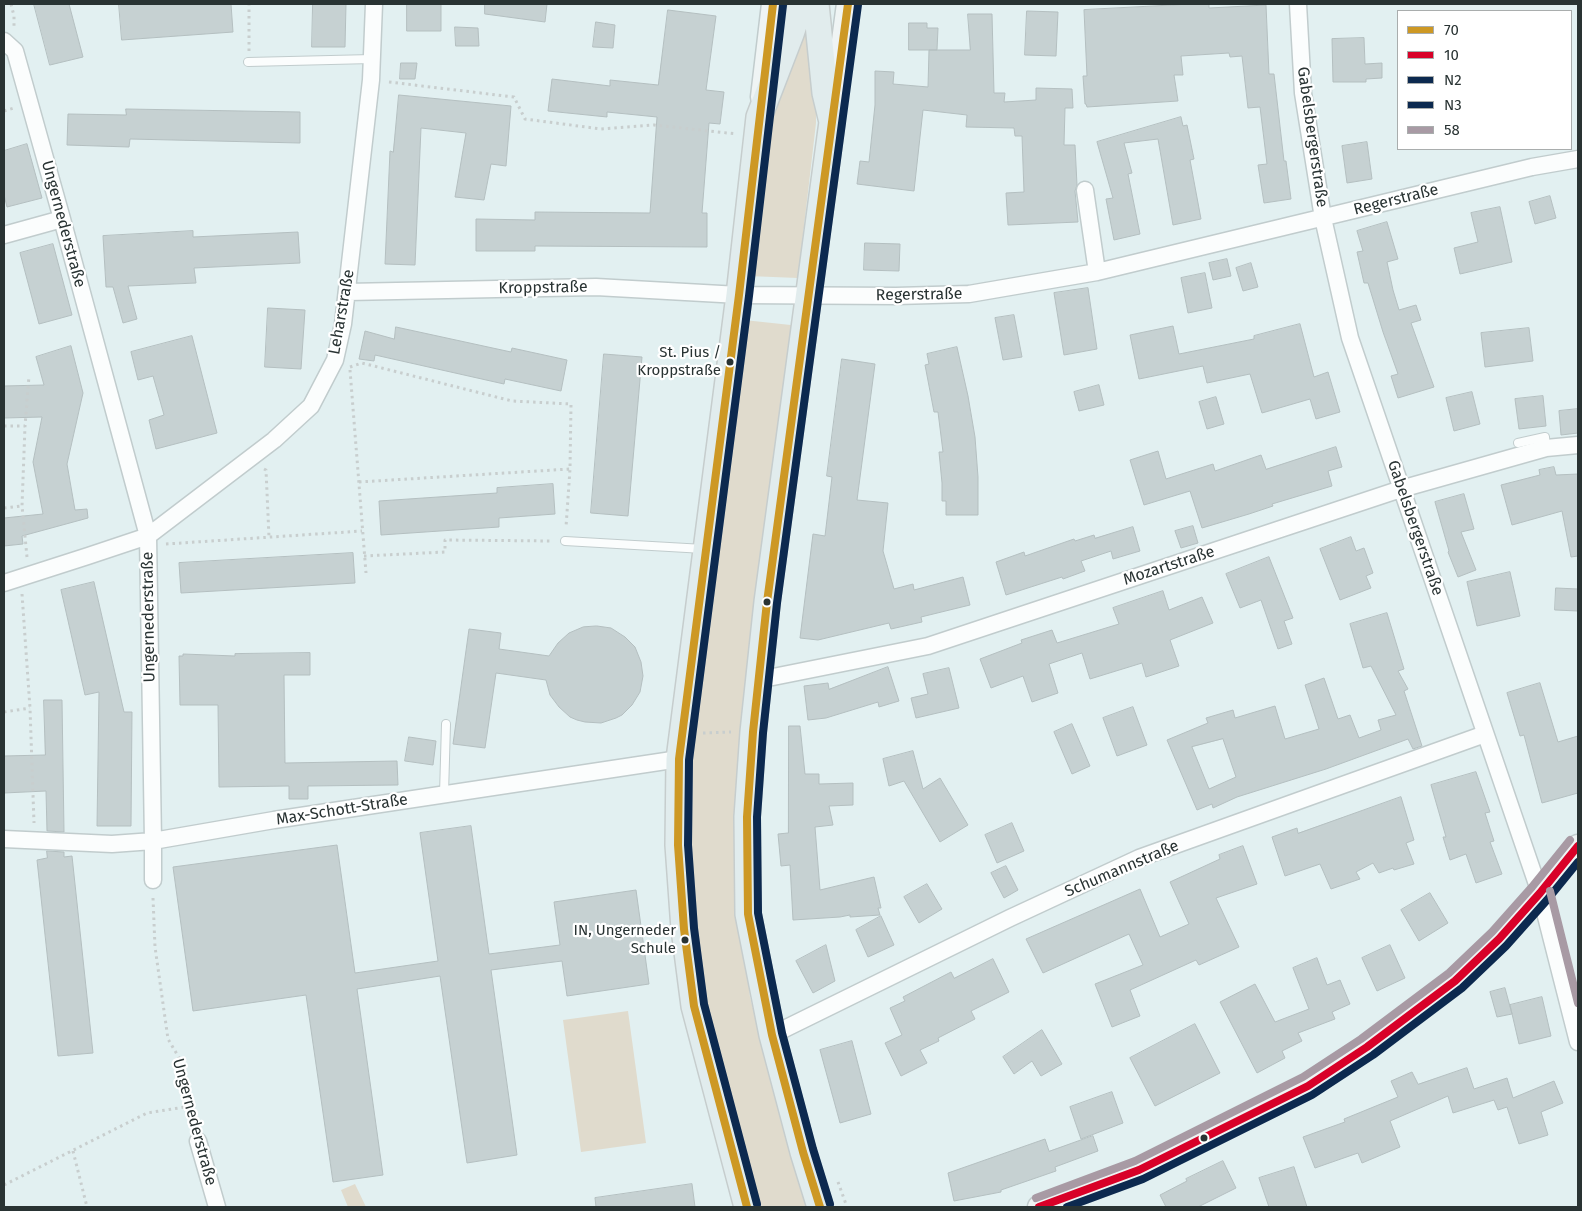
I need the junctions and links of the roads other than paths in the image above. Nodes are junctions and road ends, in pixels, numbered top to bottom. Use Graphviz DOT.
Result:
graph roads {
  1 [pos="374,4"];
  2 [pos="772,4"];
  3 [pos="800,4"];
  4 [pos="816,4"];
  5 [pos="848,4"];
  6 [pos="1298,4"];
  7 [pos="4,41"];
  8 [pos="372,59"];
  9 [pos="248,62"];
  10 [pos="832,122"];
  11 [pos="758,127"];
  12 [pos="1578,159"];
  13 [pos="1085,190"];
  14 [pos="1323,218"];
  15 [pos="62,220"];
  16 [pos="4,235"];
  17 [pos="1097,272"];
  18 [pos="347,292"];
  19 [pos="739,295"];
  20 [pos="809,296"];
  21 [pos="1518,443"];
  22 [pos="1578,445"];
  23 [pos="1546,448"];
  24 [pos="1402,489"];
  25 [pos="148,541"];
  26 [pos="565,541"];
  27 [pos="706,549"];
  28 [pos="4,582"];
  29 [pos="758,680"];
  30 [pos="446,724"];
  31 [pos="1485,734"];
  32 [pos="679,759"];
  33 [pos="444,794"];
  34 [pos="4,839"];
  35 [pos="153,841"];
  36 [pos="1578,846"];
  37 [pos="153,880"];
  38 [pos="1540,893"];
  39 [pos="772,1035"];
  40 [pos="1578,1042"];
  41 [pos="198,1140"];
  42 [pos="217,1207"];
  43 [pos="747,1207"];
  44 [pos="820,1207"];
  45 [pos="1040,1207"];
  1 -- 8 [label="street, Leharstraße"];
  2 -- 11 [label="street"];
  3 -- 11 [label="main road"];
  4 -- 10 [label="main road"];
  5 -- 10 [label="street"];
  6 -- 14 [label="street, Gabelsbergerstraße"];
  7 -- 15 [label="street, Ungernederstraße"];
  8 -- 9 [label="lane"];
  8 -- 18 [label="street, Leharstraße"];
  10 -- 20 [label="main road"];
  11 -- 19 [label="main road"];
  12 -- 14 [label="street, Regerstraße"];
  13 -- 17 [label="street"];
  14 -- 17 [label="street, Regerstraße"];
  14 -- 24 [label="street, Gabelsbergerstraße"];
  15 -- 16 [label="street"];
  15 -- 25 [label="street, Ungernederstraße"];
  17 -- 20 [label="street, Regerstraße"];
  18 -- 19 [label="street, Kroppstraße"];
  18 -- 25 [label="street, Leharstraße"];
  19 -- 20 [label="street, Regerstraße"];
  19 -- 27 [label="main road"];
  20 -- 29 [label="main road"];
  21 -- 23 [label="lane"];
  22 -- 23 [label="street, Mozartstraße"];
  23 -- 24 [label="street, Mozartstraße"];
  24 -- 29 [label="street, Mozartstraße"];
  24 -- 31 [label="street, Gabelsbergerstraße"];
  25 -- 28 [label="street, Leharstraße"];
  25 -- 35 [label="street, Ungernederstraße"];
  26 -- 27 [label="lane"];
  27 -- 32 [label="main road"];
  29 -- 39 [label="main road"];
  30 -- 33 [label="lane"];
  31 -- 38 [label="street, Gabelsbergerstraße"];
  31 -- 39 [label="street, Schumannstraße"];
  32 -- 33 [label="street, Max-Schott-Straße"];
  32 -- 43 [label="main road"];
  33 -- 35 [label="street, Max-Schott-Straße"];
  34 -- 35 [label="street, Max-Schott-Straße"];
  35 -- 37 [label="street, Ungernederstraße"];
  36 -- 38 [label="street"];
  38 -- 40 [label="street, Gabelsbergerstraße"];
  38 -- 45 [label="street"];
  39 -- 44 [label="main road"];
  41 -- 42 [label="street, Ungernederstraße"];
}
